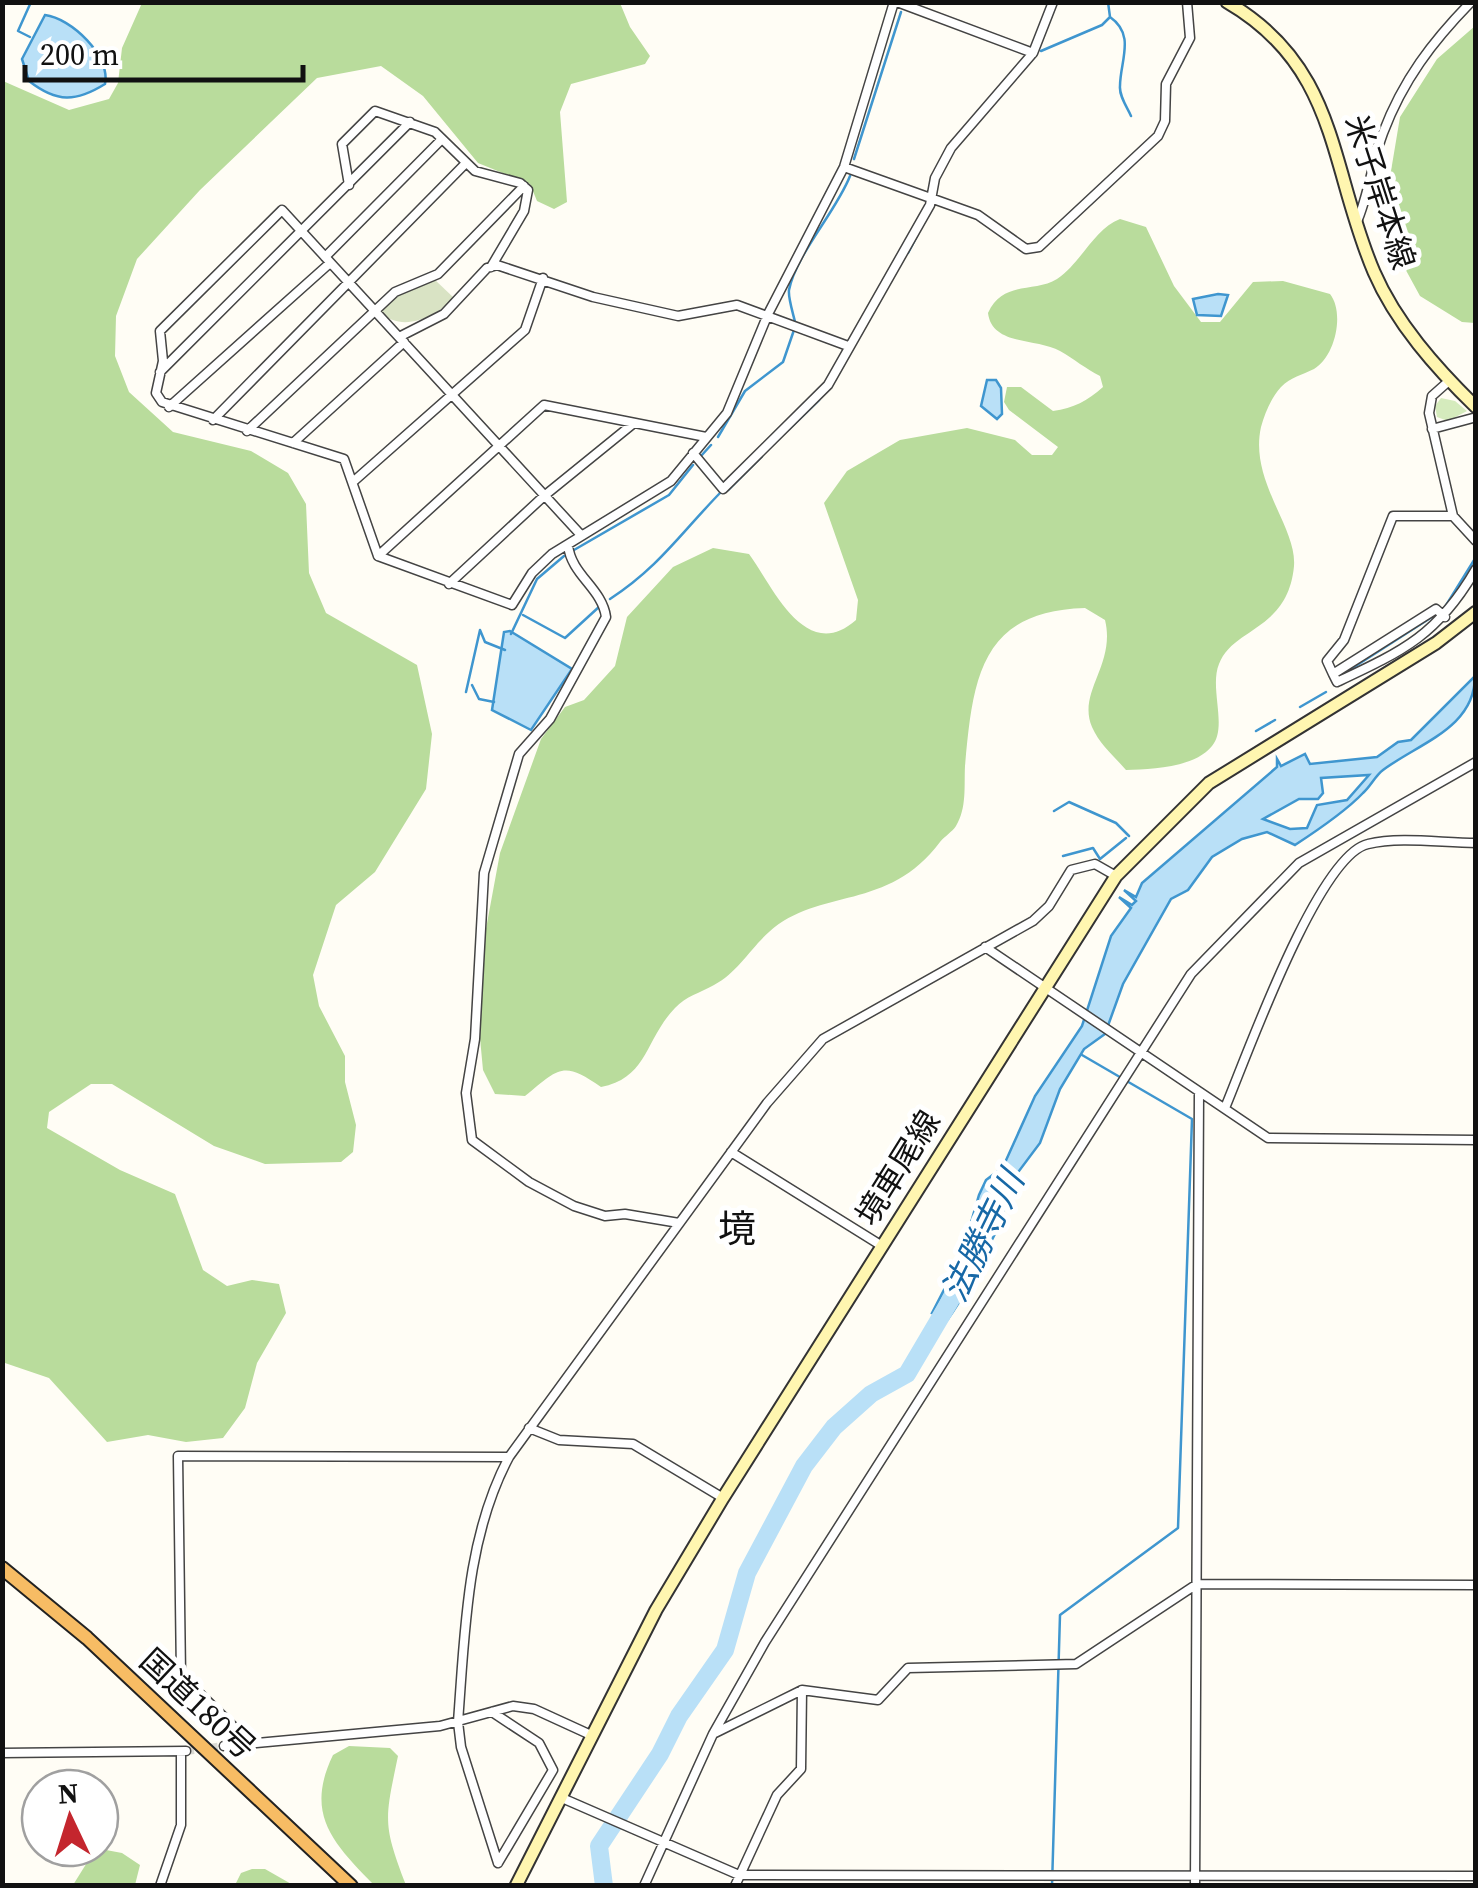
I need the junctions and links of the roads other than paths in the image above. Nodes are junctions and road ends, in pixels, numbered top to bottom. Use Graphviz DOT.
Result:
graph roads {
  1 [pos="895,2"];
  2 [pos="1053,2"];
  3 [pos="1187,2"];
  4 [pos="1227,2"];
  5 [pos="1471,2"];
  6 [pos="1034,53"];
  7 [pos="410,122"];
  8 [pos="442,140"];
  9 [pos="465,164"];
  10 [pos="844,167"];
  11 [pos="349,185"];
  12 [pos="524,186"];
  13 [pos="932,199"];
  14 [pos="1356,224"];
  15 [pos="303,234"];
  16 [pos="328,260"];
  17 [pos="490,267"];
  18 [pos="543,278"];
  19 [pos="348,282"];
  20 [pos="376,312"];
  21 [pos="768,314"];
  22 [pos="402,340"];
  23 [pos="848,346"];
  24 [pos="160,372"];
  25 [pos="1450,380"];
  26 [pos="451,394"];
  27 [pos="169,407"];
  28 [pos="1474,412"];
  29 [pos="213,420"];
  30 [pos="635,422"];
  31 [pos="248,430"];
  32 [pos="1432,430"];
  33 [pos="706,437"];
  34 [pos="293,442"];
  35 [pos="498,445"];
  36 [pos="693,453"];
  37 [pos="354,481"];
  38 [pos="544,496"];
  39 [pos="1453,516"];
  40 [pos="580,534"];
  41 [pos="1476,540"];
  42 [pos="568,545"];
  43 [pos="378,556"];
  44 [pos="1476,570"];
  45 [pos="449,584"];
  46 [pos="1476,612"];
  47 [pos="1442,614"];
  48 [pos="1333,674"];
  49 [pos="1476,762"];
  50 [pos="1476,843"];
  51 [pos="1116,876"];
  52 [pos="985,947"];
  53 [pos="1045,987"];
  54 [pos="1140,1050"];
  55 [pos="1199,1092"];
  56 [pos="1225,1108"];
  57 [pos="1476,1140"];
  58 [pos="731,1152"];
  59 [pos="679,1223"];
  60 [pos="882,1246"];
  61 [pos="529,1428"];
  62 [pos="508,1456"];
  63 [pos="722,1498"];
  64 [pos="2,1568"];
  65 [pos="1197,1584"];
  66 [pos="1476,1585"];
  67 [pos="802,1690"];
  68 [pos="491,1711"];
  69 [pos="458,1722"];
  70 [pos="713,1734"];
  71 [pos="593,1736"];
  72 [pos="244,1744"];
  73 [pos="224,1746"];
  74 [pos="2,1753"];
  75 [pos="562,1798"];
  76 [pos="664,1846"];
  77 [pos="897,1874"];
  78 [pos="739,1875"];
  79 [pos="1476,1876"];
  80 [pos="1195,1880"];
  81 [pos="160,1886"];
  82 [pos="351,1886"];
  83 [pos="516,1886"];
  84 [pos="644,1886"];
  85 [pos="735,1886"];
  86 [pos="897,1886"];
  1 -- 6 [label="street"];
  1 -- 10 [label="street"];
  2 -- 6 [label="street"];
  3 -- 13 [label="street"];
  4 -- 14 [label="main road, 米子岸本線"];
  5 -- 14 [label="street"];
  6 -- 13 [label="street"];
  7 -- 8 [label="street"];
  7 -- 11 [label="street"];
  7 -- 11 [label="street"];
  8 -- 9 [label="street"];
  8 -- 16 [label="street"];
  9 -- 12 [label="street"];
  9 -- 19 [label="street"];
  10 -- 13 [label="street"];
  10 -- 21 [label="street"];
  11 -- 15 [label="street"];
  12 -- 17 [label="street"];
  12 -- 20 [label="street"];
  13 -- 23 [label="street"];
  14 -- 25 [label="main road, 米子岸本線"];
  15 -- 16 [label="street"];
  15 -- 24 [label="street"];
  15 -- 24 [label="street"];
  16 -- 19 [label="street"];
  16 -- 27 [label="street"];
  17 -- 18 [label="street"];
  17 -- 22 [label="street"];
  18 -- 21 [label="street"];
  18 -- 26 [label="street"];
  19 -- 20 [label="street"];
  19 -- 29 [label="street"];
  20 -- 22 [label="street"];
  20 -- 31 [label="street"];
  21 -- 23 [label="street"];
  21 -- 33 [label="street"];
  22 -- 26 [label="street"];
  22 -- 34 [label="street"];
  23 -- 36 [label="street"];
  24 -- 27 [label="street"];
  25 -- 28 [label="main road, 米子岸本線"];
  25 -- 32 [label="street"];
  26 -- 35 [label="street"];
  26 -- 37 [label="street"];
  27 -- 29 [label="street"];
  28 -- 32 [label="street"];
  29 -- 31 [label="street"];
  30 -- 33 [label="street"];
  30 -- 35 [label="street"];
  30 -- 38 [label="street"];
  31 -- 34 [label="street"];
  32 -- 39 [label="street"];
  33 -- 36 [label="street"];
  34 -- 37 [label="street"];
  35 -- 38 [label="street"];
  35 -- 43 [label="street"];
  36 -- 40 [label="street"];
  37 -- 43 [label="street"];
  38 -- 40 [label="street"];
  38 -- 45 [label="street"];
  39 -- 41 [label="street"];
  39 -- 48 [label="street"];
  40 -- 42 [label="street"];
  42 -- 45 [label="street"];
  42 -- 59 [label="street"];
  43 -- 45 [label="street"];
  44 -- 47 [label="street"];
  46 -- 51 [label="main road, 境車尾線"];
  47 -- 48 [label="street"];
  47 -- 48 [label="street"];
  49 -- 54 [label="street"];
  50 -- 56 [label="street"];
  51 -- 52 [label="street"];
  51 -- 53 [label="main road, 境車尾線"];
  52 -- 53 [label="street"];
  52 -- 58 [label="street"];
  53 -- 54 [label="street"];
  53 -- 60 [label="main road, 境車尾線"];
  54 -- 55 [label="street"];
  54 -- 70 [label="street"];
  55 -- 56 [label="street"];
  55 -- 65 [label="street"];
  56 -- 57 [label="street"];
  58 -- 59 [label="street"];
  58 -- 60 [label="street"];
  59 -- 61 [label="street"];
  60 -- 63 [label="main road, 境車尾線"];
  61 -- 62 [label="street"];
  61 -- 63 [label="street"];
  62 -- 69 [label="street"];
  62 -- 72 [label="street"];
  63 -- 71 [label="main road, 境車尾線"];
  64 -- 82 [label="highway, 国道180号"];
  65 -- 66 [label="street"];
  65 -- 67 [label="street"];
  65 -- 80 [label="street"];
  67 -- 70 [label="street"];
  67 -- 78 [label="street"];
  68 -- 69 [label="street"];
  68 -- 69 [label="street"];
  68 -- 71 [label="street"];
  69 -- 72 [label="street"];
  70 -- 76 [label="street"];
  71 -- 75 [label="main road, 境車尾線"];
  72 -- 73 [label="street"];
  74 -- 81 [label="street"];
  75 -- 76 [label="street"];
  75 -- 83 [label="main road, 境車尾線"];
  76 -- 78 [label="street"];
  76 -- 84 [label="street"];
  77 -- 78 [label="street"];
  77 -- 80 [label="street"];
  77 -- 86 [label="street"];
  78 -- 85 [label="street"];
  79 -- 80 [label="street"];
}
